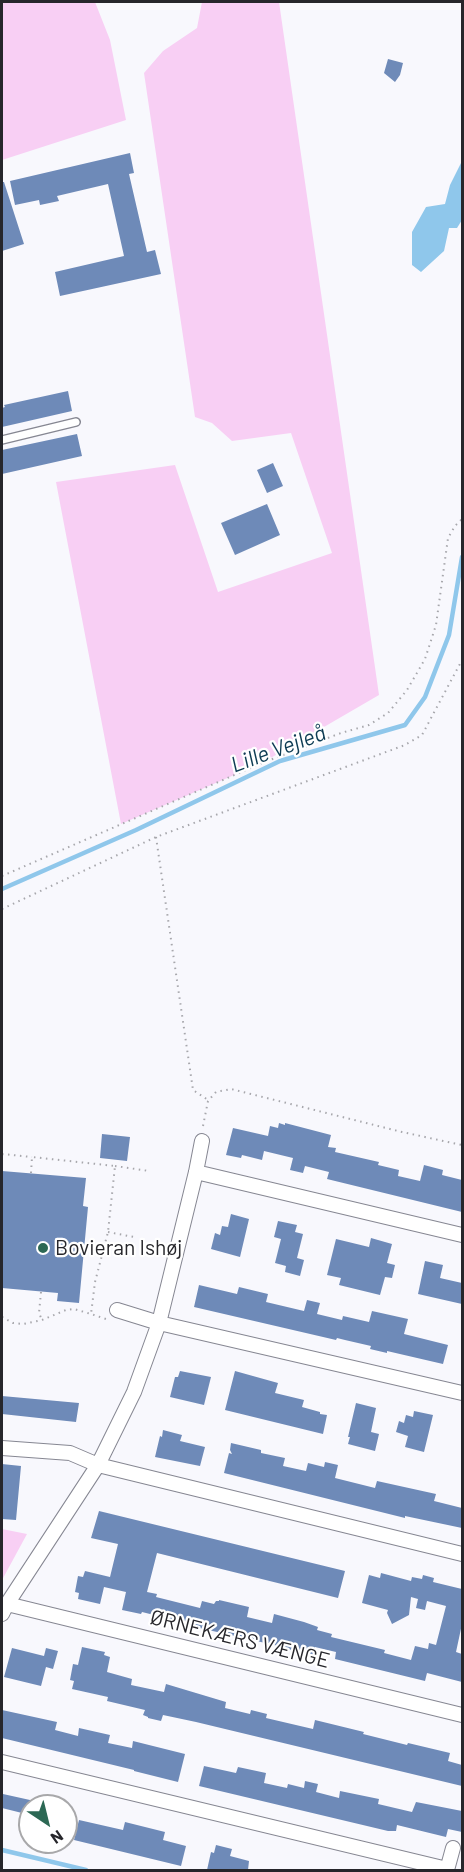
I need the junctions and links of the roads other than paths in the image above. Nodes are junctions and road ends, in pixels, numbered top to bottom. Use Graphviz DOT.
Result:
graph roads {
  1 [pos="76,422"];
  2 [pos="2,440"];
  3 [pos="202,1142"];
  4 [pos="196,1172"];
  5 [pos="462,1235"];
  6 [pos="116,1316"];
  7 [pos="159,1323"];
  8 [pos="462,1393"];
  9 [pos="2,1448"];
  10 [pos="98,1465"];
  11 [pos="462,1554"];
  12 [pos="4,1609"];
  13 [pos="462,1716"];
  14 [pos="2,1762"];
  15 [pos="453,1848"];
  16 [pos="447,1870"];
  1 -- 2 [label="lane"];
  3 -- 4 [label="street, ØRNEKÆRS VÆNGE"];
  4 -- 5 [label="street"];
  4 -- 7 [label="street, ØRNEKÆRS VÆNGE"];
  6 -- 7 [label="street"];
  7 -- 8 [label="street"];
  7 -- 10 [label="street, ØRNEKÆRS VÆNGE"];
  9 -- 10 [label="street"];
  10 -- 11 [label="street"];
  10 -- 12 [label="street, ØRNEKÆRS VÆNGE"];
  12 -- 13 [label="street, ØRNEKÆRS VÆNGE"];
  14 -- 16 [label="street"];
  15 -- 16 [label="street"];
}
